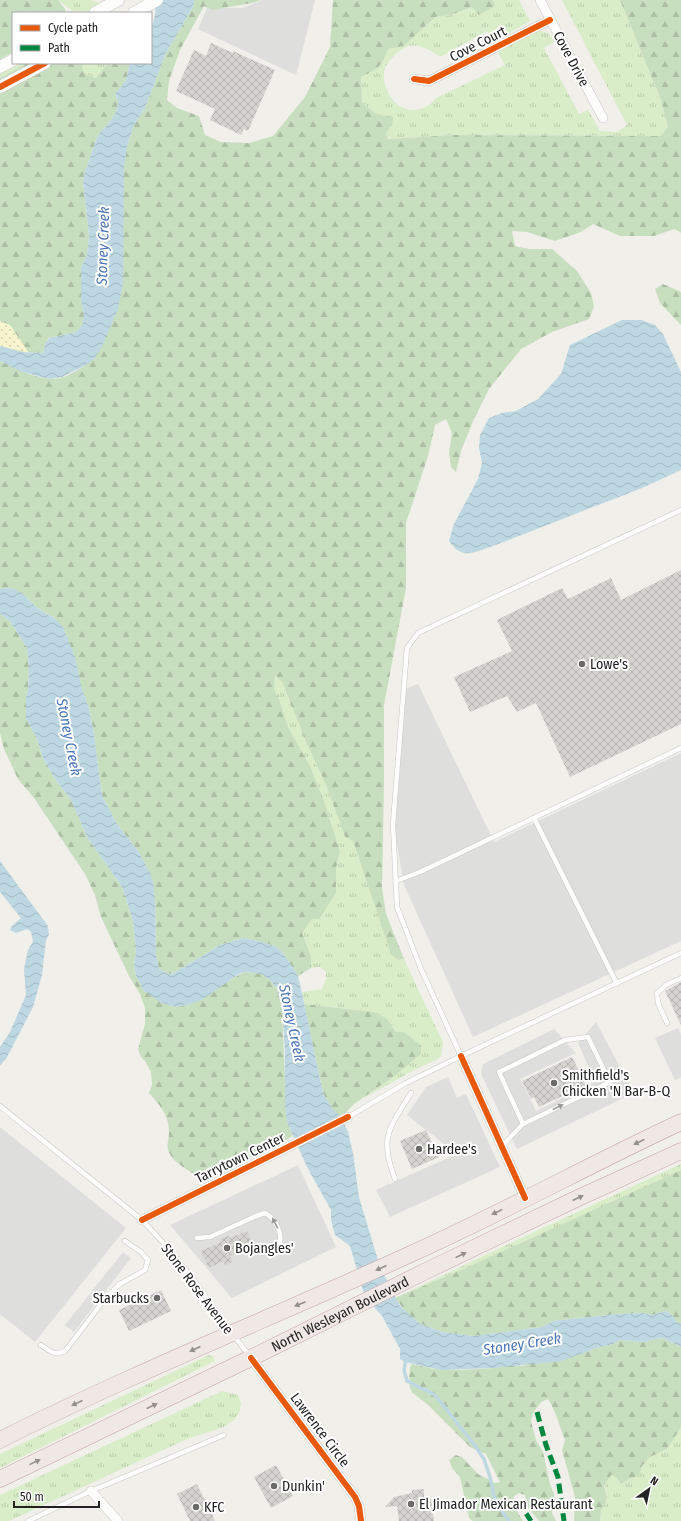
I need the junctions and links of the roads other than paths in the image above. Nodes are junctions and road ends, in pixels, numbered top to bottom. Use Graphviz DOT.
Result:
graph roads {
  1 [pos="118,0"];
  2 [pos="157,0"];
  3 [pos="540,0"];
  4 [pos="97,12"];
  5 [pos="136,12"];
  6 [pos="550,20"];
  7 [pos="12,61"];
  8 [pos="43,64"];
  9 [pos="0,67"];
  10 [pos="414,79"];
  11 [pos="0,87"];
  12 [pos="603,118"];
  13 [pos="681,510"];
  14 [pos="681,748"];
  15 [pos="534,818"];
  16 [pos="396,881"];
  17 [pos="681,954"];
  18 [pos="681,978"];
  19 [pos="617,984"];
  20 [pos="667,1023"];
  21 [pos="461,1056"];
  22 [pos="411,1093"];
  23 [pos="0,1106"];
  24 [pos="348,1117"];
  25 [pos="523,1124"];
  26 [pos="677,1124"];
  27 [pos="681,1141"];
  28 [pos="502,1146"];
  29 [pos="681,1151"];
  30 [pos="396,1179"];
  31 [pos="525,1198"];
  32 [pos="142,1220"];
  33 [pos="197,1238"];
  34 [pos="125,1241"];
  35 [pos="270,1257"];
  36 [pos="230,1333"];
  37 [pos="41,1344"];
  38 [pos="251,1358"];
  39 [pos="224,1435"];
  40 [pos="0,1440"];
  41 [pos="0,1479"];
  42 [pos="92,1491"];
  43 [pos="28,1521"];
  44 [pos="118,1521"];
  45 [pos="361,1521"];
  1 -- 4 [label="street"];
  2 -- 5 [label="street"];
  3 -- 6 [label="street, Cove Drive"];
  6 -- 10 [label="street, Cove Court"];
  6 -- 12 [label="street, Cove Drive"];
  7 -- 9 [label="street"];
  8 -- 11 [label="street"];
  13 -- 16 [label="lane"];
  14 -- 15 [label="lane"];
  15 -- 16 [label="lane"];
  15 -- 19 [label="lane"];
  16 -- 21 [label="lane"];
  17 -- 19 [label="lane, Tarrytown Center"];
  18 -- 20 [label="lane"];
  19 -- 21 [label="lane, Tarrytown Center"];
  21 -- 24 [label="lane, Tarrytown Center"];
  21 -- 28 [label="street"];
  22 -- 30 [label="lane"];
  23 -- 32 [label="lane"];
  24 -- 32 [label="street, Tarrytown Center"];
  25 -- 25 [label="lane, one-way"];
  25 -- 28 [label="lane"];
  26 -- 27 [label="highway"];
  26 -- 31 [label="highway, North Wesleyan Boulevard, one-way"];
  28 -- 31 [label="street"];
  38 -- 29 [label="highway, North Wesleyan Boulevard, one-way"];
  31 -- 36 [label="highway, North Wesleyan Boulevard, one-way"];
  32 -- 36 [label="lane, Stone Rose Avenue"];
  35 -- 33 [label="lane, one-way"];
  34 -- 37 [label="lane"];
  36 -- 38 [label="lane, Stone Rose Avenue"];
  36 -- 40 [label="highway, North Wesleyan Boulevard, one-way"];
  41 -- 38 [label="highway, North Wesleyan Boulevard, one-way"];
  38 -- 45 [label="street, Lawrence Circle"];
  39 -- 42 [label="lane"];
  42 -- 43 [label="lane"];
  42 -- 44 [label="street"];
}
